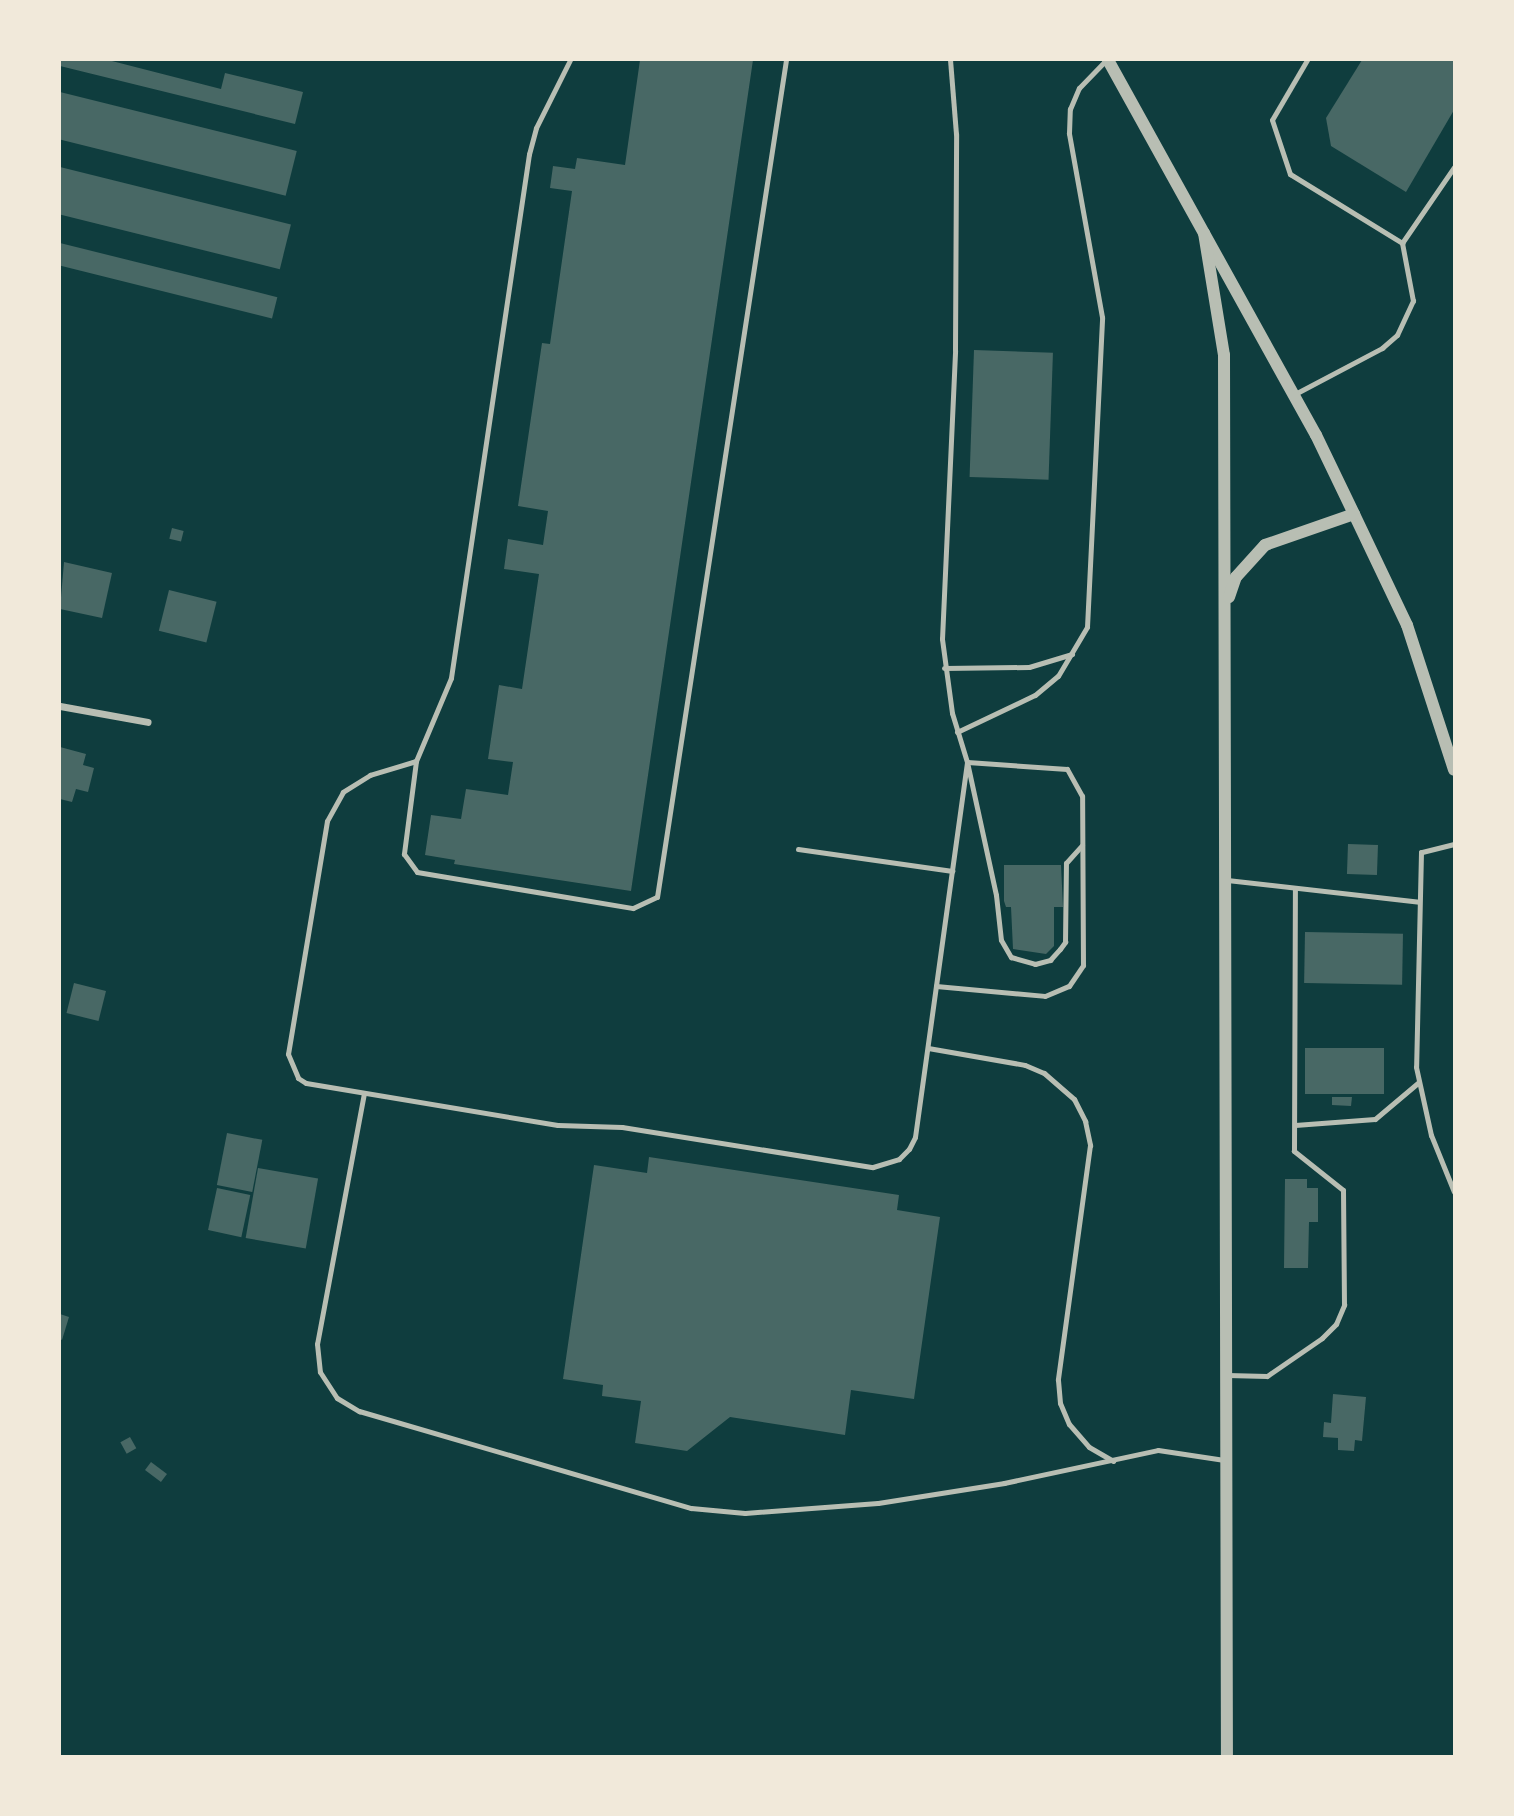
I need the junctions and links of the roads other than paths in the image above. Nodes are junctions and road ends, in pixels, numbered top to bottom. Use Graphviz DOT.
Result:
graph roads {
  1 [pos="570,60"];
  2 [pos="786,60"];
  3 [pos="950,60"];
  4 [pos="1107,60"];
  5 [pos="1307,60"];
  6 [pos="1454,167"];
  7 [pos="1204,233"];
  8 [pos="1402,243"];
  9 [pos="1293,395"];
  10 [pos="1354,514"];
  11 [pos="1226,604"];
  12 [pos="1075,652"];
  13 [pos="944,668"];
  14 [pos="60,706"];
  15 [pos="148,722"];
  16 [pos="957,732"];
  17 [pos="416,761"];
  18 [pos="967,762"];
  19 [pos="1454,770"];
  20 [pos="1454,844"];
  21 [pos="1082,845"];
  22 [pos="798,849"];
  23 [pos="952,871"];
  24 [pos="1227,880"];
  25 [pos="1295,888"];
  26 [pos="1419,902"];
  27 [pos="936,986"];
  28 [pos="928,1048"];
  29 [pos="1419,1082"];
  30 [pos="364,1093"];
  31 [pos="1294,1125"];
  32 [pos="1454,1192"];
  33 [pos="1227,1375"];
  34 [pos="1227,1460"];
  35 [pos="1114,1461"];
  36 [pos="1227,1756"];
  1 -- 17 [label="lane"];
  2 -- 17 [label="lane"];
  3 -- 13 [label="lane"];
  4 -- 7 [label="street"];
  4 -- 12 [label="lane"];
  5 -- 8 [label="lane"];
  6 -- 8 [label="lane"];
  7 -- 9 [label="street"];
  7 -- 11 [label="street"];
  8 -- 9 [label="lane"];
  9 -- 10 [label="street"];
  10 -- 11 [label="street"];
  10 -- 19 [label="street"];
  11 -- 24 [label="street"];
  12 -- 13 [label="lane"];
  12 -- 16 [label="lane"];
  13 -- 16 [label="lane"];
  14 -- 15 [label="street"];
  16 -- 18 [label="lane"];
  17 -- 30 [label="lane"];
  18 -- 21 [label="lane"];
  18 -- 21 [label="lane"];
  18 -- 23 [label="lane"];
  20 -- 26 [label="lane"];
  21 -- 27 [label="lane"];
  22 -- 23 [label="lane"];
  23 -- 27 [label="lane"];
  24 -- 25 [label="lane"];
  24 -- 33 [label="street"];
  25 -- 26 [label="lane"];
  25 -- 31 [label="lane"];
  26 -- 29 [label="lane"];
  27 -- 28 [label="lane"];
  28 -- 30 [label="lane"];
  28 -- 35 [label="lane"];
  29 -- 31 [label="lane"];
  29 -- 32 [label="lane"];
  30 -- 35 [label="lane"];
  31 -- 33 [label="lane"];
  33 -- 34 [label="street"];
  34 -- 35 [label="lane"];
  34 -- 36 [label="street"];
}
